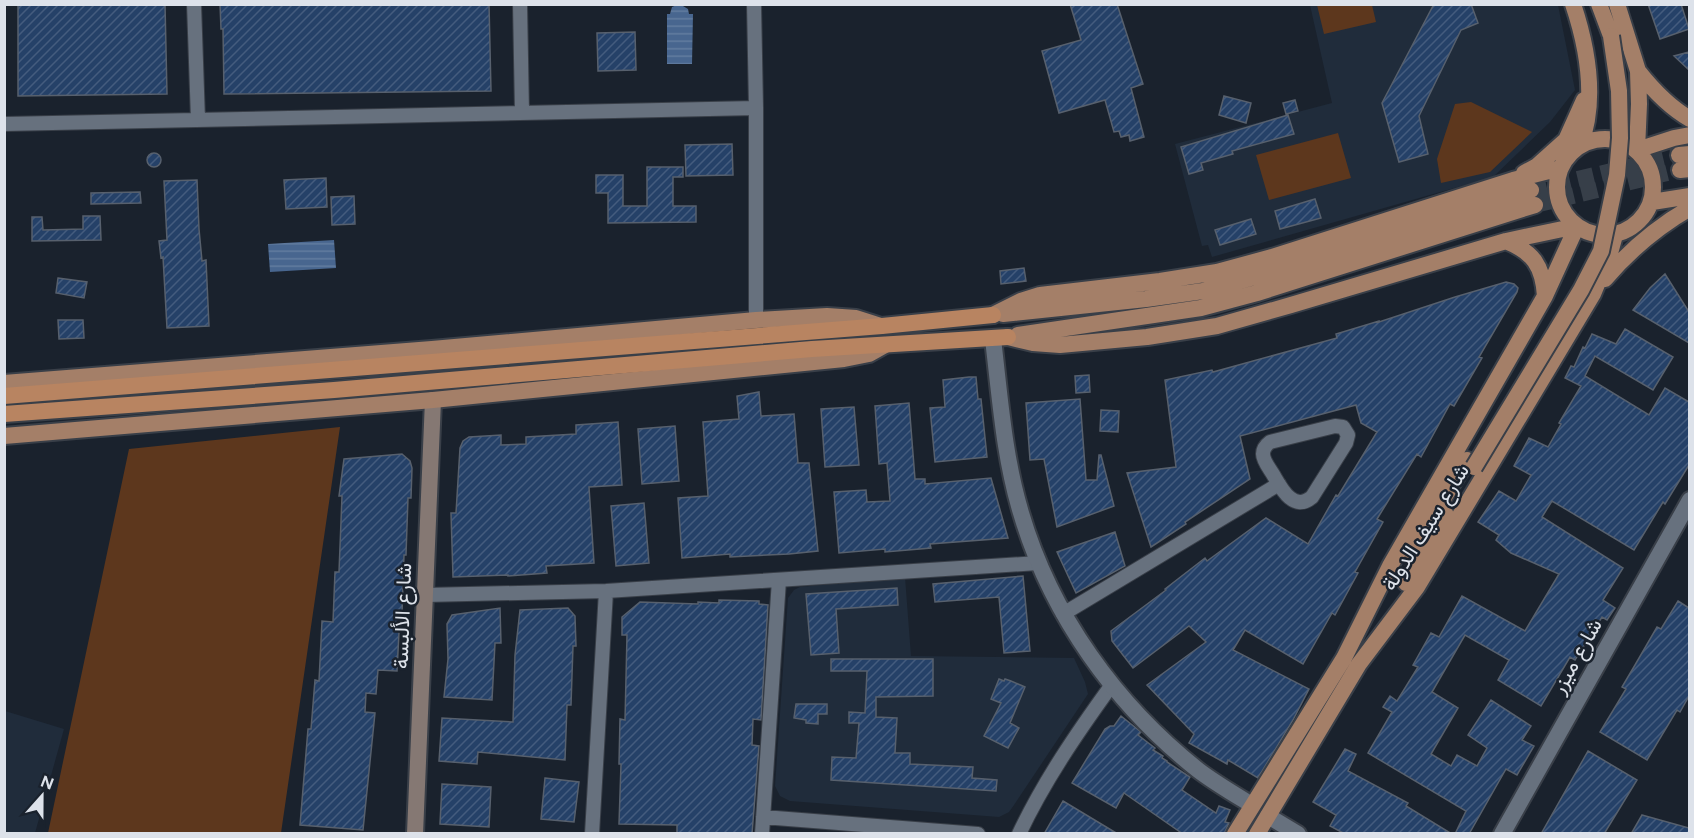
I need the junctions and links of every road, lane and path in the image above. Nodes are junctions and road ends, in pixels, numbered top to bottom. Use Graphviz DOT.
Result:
graph roads {
  1 [pos="194,4"];
  2 [pos="519,4"];
  3 [pos="754,4"];
  4 [pos="1573,4"];
  5 [pos="1591,4"];
  6 [pos="1599,4"];
  7 [pos="1617,4"];
  8 [pos="1606,36"];
  9 [pos="1638,71"];
  10 [pos="1589,87"];
  11 [pos="756,108"];
  12 [pos="522,113"];
  13 [pos="1689,119"];
  14 [pos="198,120"];
  15 [pos="4,124"];
  16 [pos="1689,135"];
  17 [pos="1580,146"];
  18 [pos="1637,150"];
  19 [pos="1561,168"];
  20 [pos="1514,180"];
  21 [pos="1689,196"];
  22 [pos="1652,202"];
  23 [pos="1689,208"];
  24 [pos="1577,226"];
  25 [pos="1615,235"];
  26 [pos="1506,241"];
  27 [pos="1593,294"];
  28 [pos="1545,296"];
  29 [pos="993,315"];
  30 [pos="756,320"];
  31 [pos="882,326"];
  32 [pos="1000,338"];
  33 [pos="885,345"];
  34 [pos="4,383"];
  35 [pos="4,396"];
  36 [pos="433,400"];
  37 [pos="4,414"];
  38 [pos="4,436"];
  39 [pos="1279,484"];
  40 [pos="1689,500"];
  41 [pos="1038,563"];
  42 [pos="779,580"];
  43 [pos="606,591"];
  44 [pos="425,595"];
  45 [pos="1063,614"];
  46 [pos="1351,661"];
  47 [pos="1111,686"];
  48 [pos="1251,805"];
  49 [pos="1268,816"];
  50 [pos="763,817"];
  51 [pos="416,834"];
  52 [pos="592,834"];
  53 [pos="762,834"];
  54 [pos="978,834"];
  55 [pos="1019,834"];
  56 [pos="1235,834"];
  57 [pos="1257,834"];
  58 [pos="1298,834"];
  59 [pos="1502,834"];
  1 -- 14 [label="street"];
  2 -- 12 [label="street"];
  3 -- 11 [label="street"];
  4 -- 10 [label="main road"];
  5 -- 8 [label="main road"];
  6 -- 8 [label="main road"];
  7 -- 9 [label="main road"];
  8 -- 46 [label="main road"];
  9 -- 13 [label="main road"];
  9 -- 18 [label="main road"];
  10 -- 17 [label="main road"];
  10 -- 20 [label="main road"];
  11 -- 12 [label="street"];
  11 -- 30 [label="street"];
  12 -- 14 [label="street"];
  14 -- 15 [label="street"];
  16 -- 18 [label="main road"];
  17 -- 18 [label="main road"];
  17 -- 19 [label="main road"];
  18 -- 22 [label="main road"];
  19 -- 20 [label="main road"];
  19 -- 24 [label="main road"];
  20 -- 29 [label="main road"];
  21 -- 22 [label="main road"];
  22 -- 25 [label="main road"];
  23 -- 27 [label="main road"];
  24 -- 25 [label="main road"];
  24 -- 26 [label="main road"];
  24 -- 28 [label="main road, شارع سيف الدولة"];
  25 -- 27 [label="main road, شارع سيف الدولة"];
  26 -- 28 [label="main road"];
  26 -- 32 [label="main road"];
  27 -- 46 [label="main road, شارع سيف الدولة"];
  28 -- 46 [label="main road, شارع سيف الدولة"];
  29 -- 31 [label="highway"];
  29 -- 32 [label="main road"];
  30 -- 31 [label="main road"];
  30 -- 34 [label="main road"];
  31 -- 35 [label="highway"];
  32 -- 33 [label="highway"];
  32 -- 41 [label="street"];
  33 -- 36 [label="main road"];
  33 -- 37 [label="highway"];
  36 -- 38 [label="main road"];
  36 -- 44 [label="main road, شارع الألبسة"];
  39 -- 39 [label="street"];
  39 -- 45 [label="street"];
  40 -- 59 [label="street, شارع ميزر"];
  41 -- 42 [label="street"];
  41 -- 45 [label="street"];
  42 -- 43 [label="street"];
  42 -- 50 [label="street"];
  43 -- 44 [label="street"];
  43 -- 52 [label="street"];
  44 -- 51 [label="main road, شارع الألبسة"];
  45 -- 47 [label="street"];
  46 -- 48 [label="main road, شارع سيف الدولة"];
  46 -- 49 [label="main road, شارع سيف الدولة"];
  47 -- 48 [label="street"];
  47 -- 55 [label="street"];
  48 -- 56 [label="main road, شارع سيف الدولة"];
  49 -- 57 [label="main road, شارع سيف الدولة"];
  49 -- 58 [label="street"];
  50 -- 53 [label="street"];
  50 -- 54 [label="street"];
}
